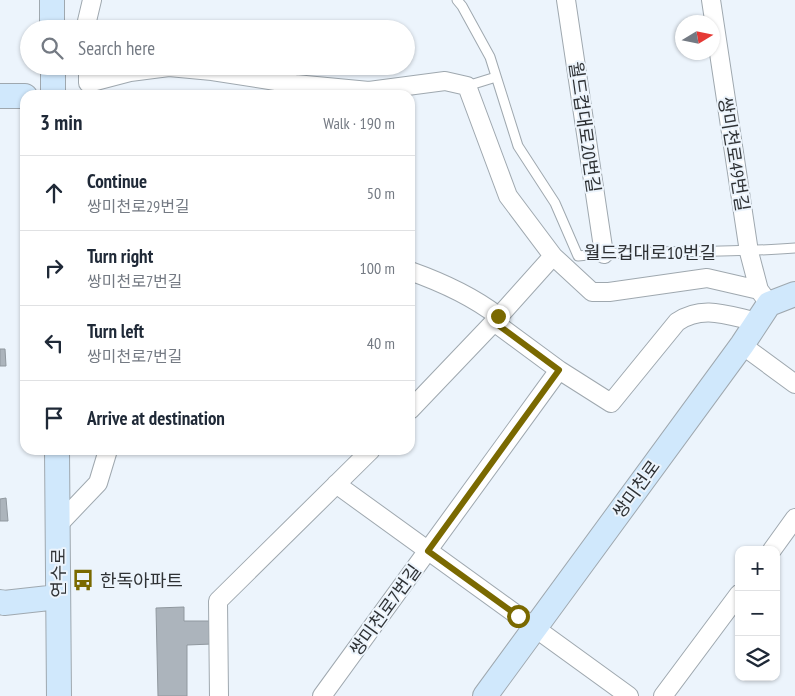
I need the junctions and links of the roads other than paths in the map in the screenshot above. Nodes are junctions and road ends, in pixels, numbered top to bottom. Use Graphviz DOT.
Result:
graph roads {
  1 [pos="52,0"];
  2 [pos="92,0"];
  3 [pos="456,0"];
  4 [pos="566,0"];
  5 [pos="711,0"];
  6 [pos="52,20"];
  7 [pos="87,20"];
  8 [pos="52,75"];
  9 [pos="238,75"];
  10 [pos="496,77"];
  11 [pos="467,86"];
  12 [pos="53,90"];
  13 [pos="358,90"];
  14 [pos="377,90"];
  15 [pos="0,96"];
  16 [pos="20,96"];
  17 [pos="795,248"];
  18 [pos="749,252"];
  19 [pos="604,254"];
  20 [pos="553,256"];
  21 [pos="415,273"];
  22 [pos="795,294"];
  23 [pos="762,305"];
  24 [pos="496,319"];
  25 [pos="742,344"];
  26 [pos="559,370"];
  27 [pos="795,384"];
  28 [pos="415,405"];
  29 [pos="57,455"];
  30 [pos="106,455"];
  31 [pos="366,455"];
  32 [pos="336,484"];
  33 [pos="795,518"];
  34 [pos="58,525"];
  35 [pos="775,546"];
  36 [pos="428,551"];
  37 [pos="58,597"];
  38 [pos="735,599"];
  39 [pos="0,602"];
  40 [pos="535,628"];
  41 [pos="59,696"];
  42 [pos="220,696"];
  43 [pos="322,696"];
  44 [pos="485,696"];
  45 [pos="629,696"];
  46 [pos="663,696"];
  1 -- 6 [label="street"];
  2 -- 7 [label="street"];
  3 -- 10 [label="lane, 월드컵대로10번길"];
  4 -- 19 [label="street, 월드컵대로20번길"];
  5 -- 18 [label="street, 쌍미천로49번길"];
  8 -- 12 [label="street"];
  9 -- 13 [label="street"];
  10 -- 11 [label="lane"];
  10 -- 19 [label="lane, 월드컵대로10번길"];
  11 -- 14 [label="street"];
  11 -- 20 [label="street"];
  15 -- 16 [label="street"];
  17 -- 18 [label="lane, 월드컵대로10번길"];
  18 -- 19 [label="lane, 월드컵대로10번길"];
  18 -- 23 [label="street, 쌍미천로49번길"];
  20 -- 23 [label="street"];
  20 -- 24 [label="street"];
  21 -- 24 [label="street"];
  22 -- 23 [label="street"];
  23 -- 25 [label="street, 쌍미천로"];
  23 -- 26 [label="street"];
  24 -- 26 [label="street"];
  24 -- 28 [label="street"];
  25 -- 27 [label="street"];
  25 -- 40 [label="street, 쌍미천로"];
  26 -- 36 [label="street, 쌍미천로7번길"];
  29 -- 34 [label="street, 연수로"];
  30 -- 34 [label="street"];
  31 -- 32 [label="street"];
  32 -- 36 [label="street"];
  32 -- 42 [label="street"];
  33 -- 35 [label="street"];
  34 -- 37 [label="street, 연수로"];
  36 -- 40 [label="street"];
  36 -- 43 [label="street, 쌍미천로7번길"];
  37 -- 39 [label="street"];
  37 -- 41 [label="street, 연수로"];
  38 -- 46 [label="street"];
  40 -- 44 [label="street, 쌍미천로"];
  40 -- 45 [label="street"];
}
